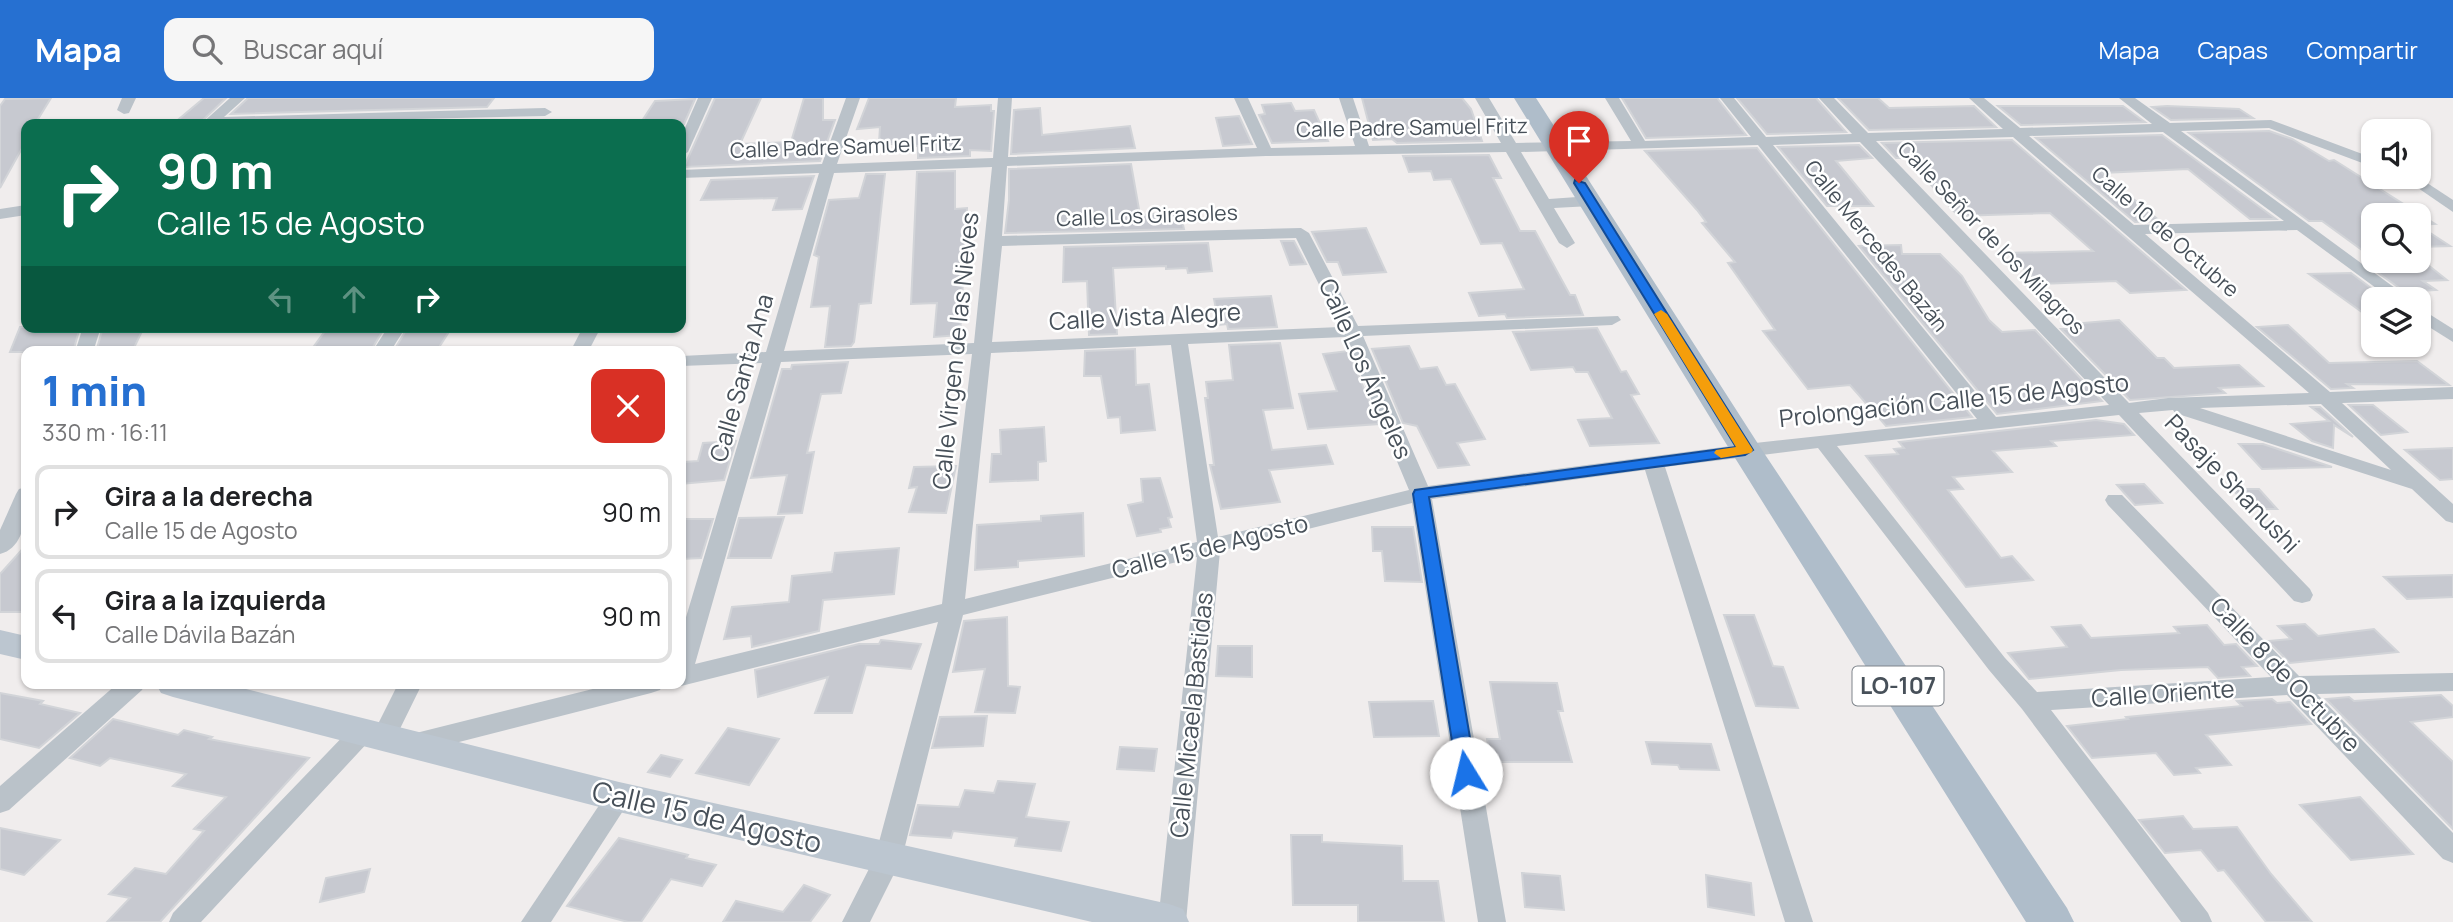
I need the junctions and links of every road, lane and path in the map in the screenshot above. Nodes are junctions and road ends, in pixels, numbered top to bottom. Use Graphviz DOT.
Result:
graph roads {
  1 [pos="238,98"];
  2 [pos="554,98"];
  3 [pos="705,98"];
  4 [pos="853,98"];
  5 [pos="1005,98"];
  6 [pos="1241,98"];
  7 [pos="1346,98"];
  8 [pos="1482,98"];
  9 [pos="1525,98"];
  10 [pos="1612,98"];
  11 [pos="1727,98"];
  12 [pos="1826,98"];
  13 [pos="1976,98"];
  14 [pos="2126,98"];
  15 [pos="545,111"];
  16 [pos="214,119"];
  17 [pos="321,119"];
  18 [pos="539,119"];
  19 [pos="2168,128"];
  20 [pos="2015,131"];
  21 [pos="1865,137"];
  22 [pos="686,141"];
  23 [pos="1761,141"];
  24 [pos="1641,145"];
  25 [pos="1556,146"];
  26 [pos="1509,147"];
  27 [pos="1363,149"];
  28 [pos="1266,152"];
  29 [pos="2361,158"];
  30 [pos="1000,163"];
  31 [pos="828,169"];
  32 [pos="686,174"];
  33 [pos="2427,189"];
  34 [pos="1591,201"];
  35 [pos="1543,204"];
  36 [pos="2453,207"];
  37 [pos="21,211"];
  38 [pos="0,214"];
  39 [pos="2301,225"];
  40 [pos="2130,230"];
  41 [pos="1301,233"];
  42 [pos="994,241"];
  43 [pos="1567,243"];
  44 [pos="2386,287"];
  45 [pos="1612,320"];
  46 [pos="2431,321"];
  47 [pos="1353,331"];
  48 [pos="2453,337"];
  49 [pos="1180,341"];
  50 [pos="981,349"];
  51 [pos="774,358"];
  52 [pos="686,361"];
  53 [pos="2453,393"];
  54 [pos="2326,398"];
  55 [pos="2168,404"];
  56 [pos="2124,409"];
  57 [pos="1990,422"];
  58 [pos="1824,441"];
  59 [pos="1745,450"];
  60 [pos="1653,462"];
  61 [pos="2417,485"];
  62 [pos="1421,494"];
  63 [pos="2453,497"];
  64 [pos="2115,500"];
  65 [pos="21,506"];
  66 [pos="2453,516"];
  67 [pos="0,547"];
  68 [pos="1209,548"];
  69 [pos="2302,595"];
  70 [pos="953,609"];
  71 [pos="0,642"];
  72 [pos="21,647"];
  73 [pos="686,658"];
  74 [pos="686,674"];
  75 [pos="2453,682"];
  76 [pos="2295,685"];
  77 [pos="127,689"];
  78 [pos="192,689"];
  79 [pos="408,689"];
  80 [pos="627,689"];
  81 [pos="2031,702"];
  82 [pos="385,739"];
  83 [pos="619,797"];
  84 [pos="0,802"];
  85 [pos="2453,851"];
  86 [pos="888,858"];
  87 [pos="183,922"];
  88 [pos="535,922"];
  89 [pos="856,922"];
  90 [pos="1170,922"];
  91 [pos="1492,922"];
  92 [pos="1799,922"];
  93 [pos="2051,922"];
  94 [pos="2198,922"];
  1 -- 16 [label="street"];
  2 -- 15 [label="street"];
  3 -- 22 [label="street"];
  4 -- 31 [label="street, Calle Santa Ana"];
  5 -- 30 [label="street, Calle Virgen de las Nieves"];
  6 -- 28 [label="street"];
  7 -- 27 [label="street"];
  8 -- 26 [label="street"];
  9 -- 25 [label="main road, LO-107"];
  10 -- 24 [label="street"];
  11 -- 23 [label="street, Calle Mercedes Bazán"];
  12 -- 21 [label="street, Calle Señor de los Milagros"];
  13 -- 20 [label="street, Calle 10 de Octubre"];
  14 -- 19 [label="street"];
  15 -- 17 [label="street"];
  15 -- 18 [label="street"];
  19 -- 20 [label="street, Calle Padre Samuel Fritz"];
  19 -- 29 [label="street, Calle Padre Samuel Fritz"];
  19 -- 39 [label="street"];
  20 -- 21 [label="street, Calle Padre Samuel Fritz"];
  20 -- 40 [label="street, Calle 10 de Octubre"];
  21 -- 23 [label="street, Calle Padre Samuel Fritz"];
  21 -- 56 [label="street, Calle Señor de los Milagros"];
  23 -- 24 [label="street, Calle Padre Samuel Fritz"];
  23 -- 57 [label="street, Calle Mercedes Bazán"];
  24 -- 25 [label="street, Calle Padre Samuel Fritz"];
  25 -- 26 [label="street, Calle Padre Samuel Fritz"];
  25 -- 34 [label="main road, LO-107"];
  26 -- 27 [label="street, Calle Padre Samuel Fritz"];
  26 -- 35 [label="street"];
  27 -- 28 [label="street, Calle Padre Samuel Fritz"];
  28 -- 30 [label="street, Calle Padre Samuel Fritz"];
  30 -- 31 [label="street, Calle Padre Samuel Fritz"];
  30 -- 42 [label="street, Calle Virgen de las Nieves"];
  31 -- 32 [label="street, Calle Padre Samuel Fritz"];
  31 -- 51 [label="street, Calle Santa Ana"];
  33 -- 36 [label="street"];
  34 -- 35 [label="street"];
  34 -- 59 [label="main road, LO-107"];
  35 -- 43 [label="street"];
  37 -- 38 [label="street"];
  39 -- 40 [label="street"];
  39 -- 44 [label="street"];
  40 -- 54 [label="street, Calle 10 de Octubre"];
  41 -- 42 [label="street, Calle Los Girasoles"];
  41 -- 47 [label="street, Calle Los Ángeles"];
  42 -- 50 [label="street, Calle Virgen de las Nieves"];
  45 -- 47 [label="street, Calle Vista Alegre"];
  46 -- 48 [label="street"];
  47 -- 49 [label="street, Calle Vista Alegre"];
  47 -- 62 [label="street, Calle Los Ángeles"];
  49 -- 50 [label="street, Calle Vista Alegre"];
  49 -- 68 [label="street, Calle Micaela Bastidas"];
  50 -- 51 [label="street, Calle Vista Alegre"];
  50 -- 70 [label="street, Calle Virgen de las Nieves"];
  51 -- 52 [label="street, Calle Vista Alegre"];
  51 -- 73 [label="street, Calle Santa Ana"];
  53 -- 54 [label="street, Prolongación Calle 15 de Agosto"];
  54 -- 55 [label="street, Prolongación Calle 15 de Agosto"];
  54 -- 61 [label="street, Calle 10 de Octubre"];
  55 -- 56 [label="street, Prolongación Calle 15 de Agosto"];
  55 -- 61 [label="street, Prolongación Calle 15 de Agosto"];
  56 -- 57 [label="street, Prolongación Calle 15 de Agosto"];
  56 -- 69 [label="street, Pasaje Shanushi"];
  57 -- 58 [label="street, Prolongación Calle 15 de Agosto"];
  58 -- 59 [label="street, Prolongación Calle 15 de Agosto"];
  58 -- 81 [label="street"];
  59 -- 60 [label="street, Calle 15 de Agosto"];
  59 -- 93 [label="main road, LO-107"];
  60 -- 62 [label="street, Calle 15 de Agosto"];
  60 -- 92 [label="street"];
  61 -- 63 [label="street, Prolongación Calle 15 de Agosto"];
  61 -- 66 [label="street, Calle 10 de Octubre"];
  62 -- 68 [label="street, Calle 15 de Agosto"];
  62 -- 91 [label="street, Calle Los Ángeles"];
  64 -- 76 [label="street, Calle 8 de Octubre"];
  65 -- 67 [label="street"];
  68 -- 70 [label="street, Calle 15 de Agosto"];
  68 -- 90 [label="street, Calle Micaela Bastidas"];
  70 -- 74 [label="street, Calle 15 de Agosto"];
  70 -- 86 [label="street, Calle Virgen de las Nieves"];
  71 -- 72 [label="street"];
  75 -- 76 [label="street, Calle Oriente"];
  76 -- 81 [label="street, Calle Oriente"];
  76 -- 85 [label="street, Calle 8 de Octubre"];
  77 -- 84 [label="street"];
  78 -- 82 [label="street, Calle 15 de Agosto"];
  79 -- 82 [label="street"];
  80 -- 82 [label="street, Calle 15 de Agosto"];
  81 -- 94 [label="street"];
  82 -- 83 [label="street, Calle 15 de Agosto"];
  82 -- 87 [label="street"];
  83 -- 86 [label="street, Calle 15 de Agosto"];
  83 -- 88 [label="street"];
  86 -- 89 [label="street, Calle Virgen de las Nieves"];
  86 -- 90 [label="street, Calle 15 de Agosto"];
}
